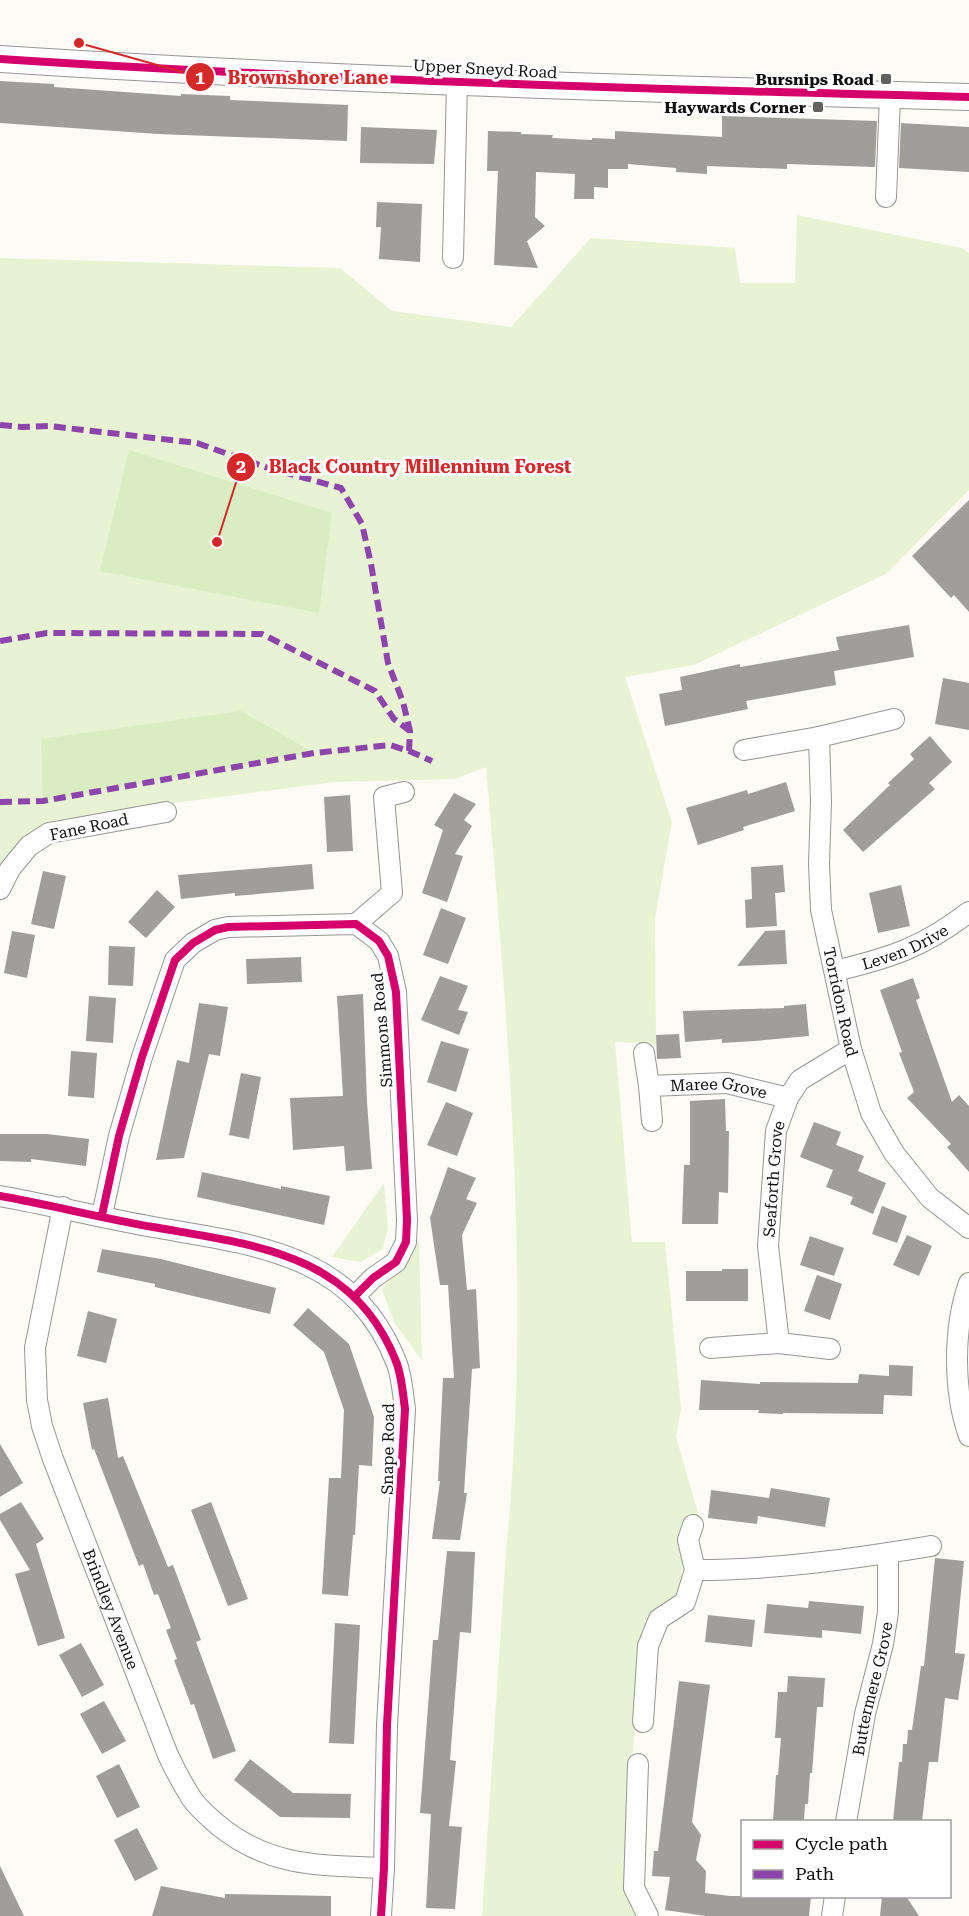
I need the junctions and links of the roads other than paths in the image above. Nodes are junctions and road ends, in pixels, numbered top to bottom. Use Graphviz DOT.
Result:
graph roads {
  1 [pos="0,59"];
  2 [pos="457,82"];
  3 [pos="890,96"];
  4 [pos="969,98"];
  5 [pos="886,196"];
  6 [pos="453,258"];
  7 [pos="894,719"];
  8 [pos="819,737"];
  9 [pos="744,750"];
  10 [pos="404,792"];
  11 [pos="166,812"];
  12 [pos="0,889"];
  13 [pos="969,912"];
  14 [pos="356,924"];
  15 [pos="835,971"];
  16 [pos="851,1049"];
  17 [pos="644,1053"];
  18 [pos="650,1086"];
  19 [pos="788,1098"];
  20 [pos="652,1121"];
  21 [pos="0,1196"];
  22 [pos="63,1207"];
  23 [pos="102,1215"];
  24 [pos="969,1228"];
  25 [pos="969,1283"];
  26 [pos="355,1296"];
  27 [pos="779,1343"];
  28 [pos="710,1347"];
  29 [pos="830,1348"];
  30 [pos="969,1436"];
  31 [pos="693,1525"];
  32 [pos="931,1546"];
  33 [pos="888,1554"];
  34 [pos="695,1570"];
  35 [pos="643,1722"];
  36 [pos="638,1764"];
  37 [pos="846,1820"];
  38 [pos="384,1868"];
  39 [pos="835,1898"];
  40 [pos="381,1916"];
  41 [pos="648,1916"];
  42 [pos="832,1916"];
  1 -- 2 [label="street, Upper Sneyd Road"];
  2 -- 3 [label="street, Upper Sneyd Road"];
  2 -- 6 [label="street, Upper Sneyd Road"];
  3 -- 4 [label="street, Upper Sneyd Road"];
  3 -- 5 [label="street"];
  7 -- 8 [label="street"];
  8 -- 9 [label="street"];
  8 -- 15 [label="street, Torridon Road"];
  10 -- 14 [label="street"];
  11 -- 12 [label="street, Fane Road"];
  13 -- 15 [label="street, Leven Drive"];
  14 -- 23 [label="street"];
  14 -- 26 [label="street, Simmons Road"];
  15 -- 16 [label="street, Torridon Road"];
  16 -- 19 [label="street, Seaforth Grove"];
  16 -- 24 [label="street, Torridon Road"];
  17 -- 18 [label="street, Maree Grove"];
  18 -- 19 [label="street, Maree Grove"];
  18 -- 20 [label="street, Maree Grove"];
  19 -- 27 [label="street, Seaforth Grove"];
  21 -- 22 [label="street, Snape Road"];
  22 -- 23 [label="street, Snape Road"];
  22 -- 38 [label="street, Brindley Avenue"];
  23 -- 26 [label="street, Snape Road"];
  25 -- 30 [label="street"];
  26 -- 38 [label="street, Snape Road"];
  27 -- 28 [label="street"];
  27 -- 29 [label="street"];
  31 -- 34 [label="street"];
  32 -- 33 [label="street"];
  33 -- 34 [label="street"];
  33 -- 37 [label="street, Buttermere Grove"];
  34 -- 35 [label="street"];
  36 -- 41 [label="street"];
  38 -- 40 [label="street, Snape Road"];
  39 -- 42 [label="street"];
}
